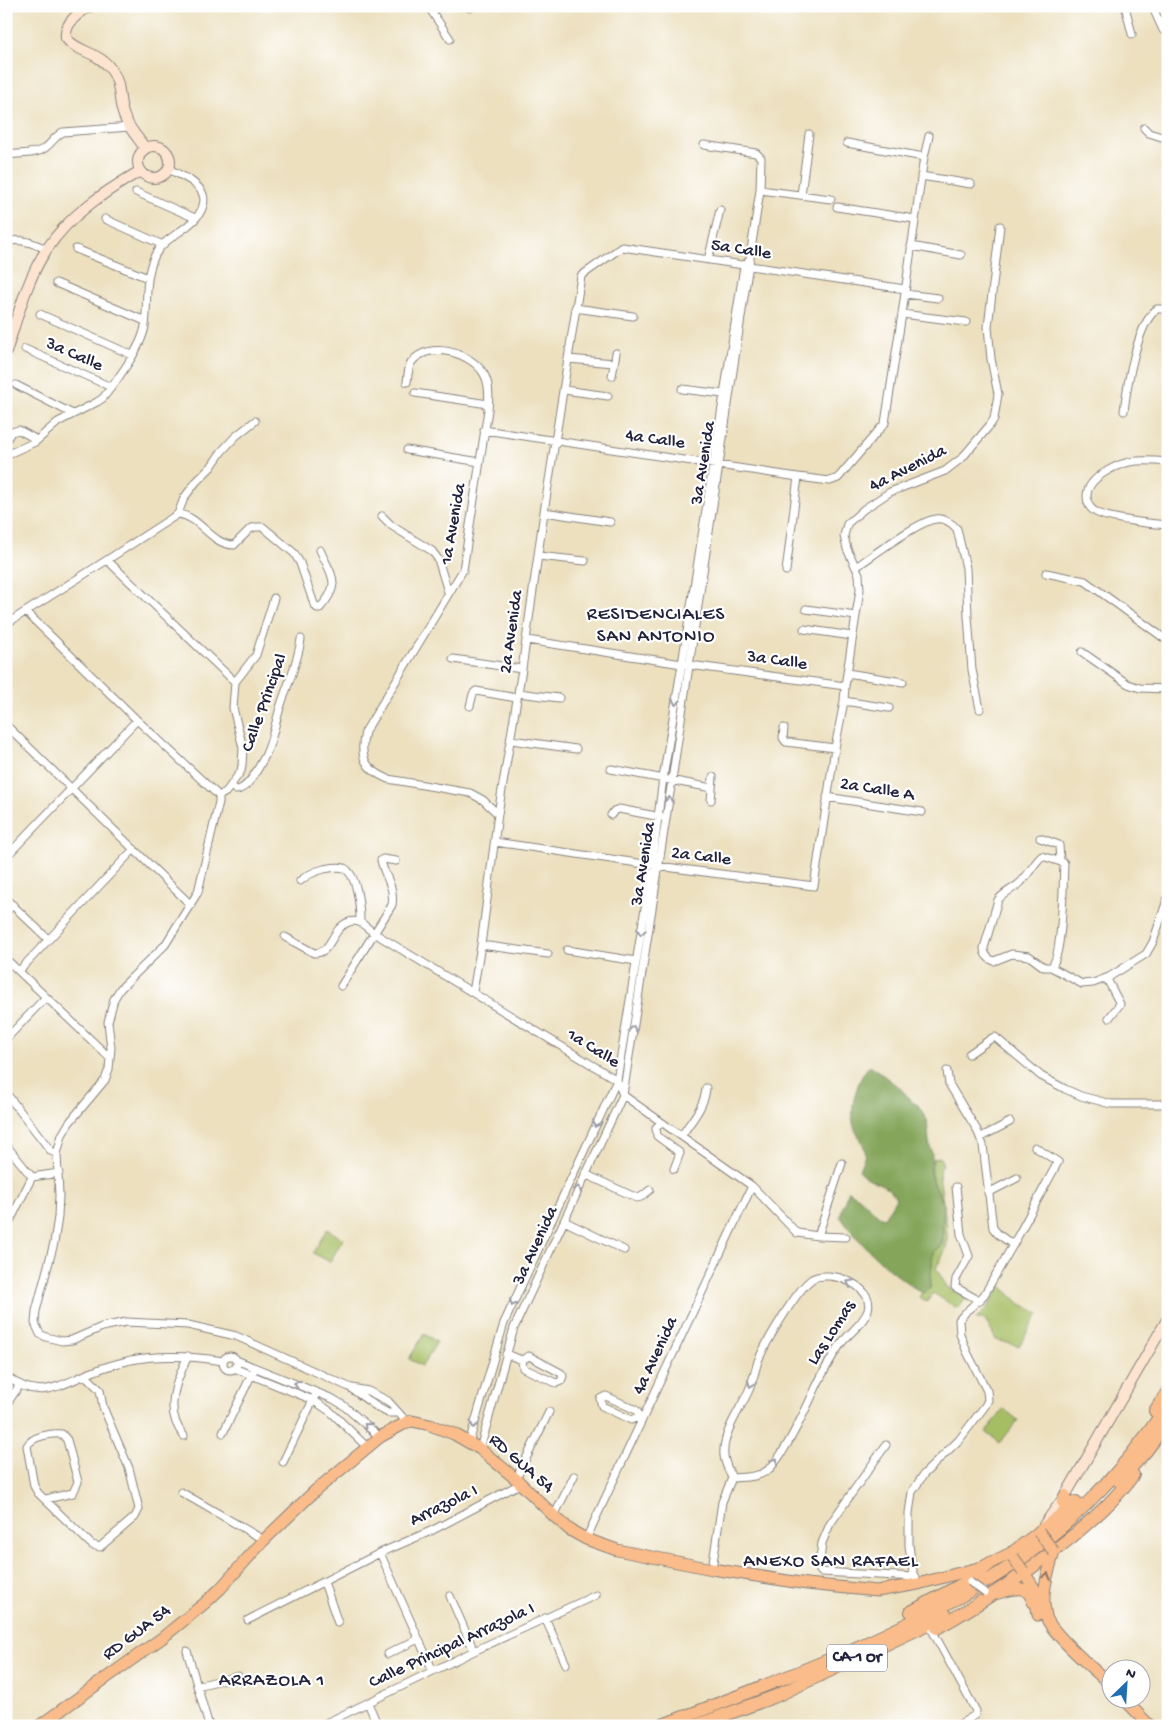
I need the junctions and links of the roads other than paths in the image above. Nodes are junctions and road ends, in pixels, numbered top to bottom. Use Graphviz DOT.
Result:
graph roads {
  1 [pos="90,6"];
  2 [pos="428,6"];
  3 [pos="1125,6"];
  4 [pos="1152,6"];
  5 [pos="1163,30"];
  6 [pos="1132,34"];
  7 [pos="450,39"];
  8 [pos="130,126"];
  9 [pos="1144,128"];
  10 [pos="809,134"];
  11 [pos="929,136"];
  12 [pos="1168,139"];
  13 [pos="847,143"];
  14 [pos="704,145"];
  15 [pos="145,148"];
  16 [pos="6,154"];
  17 [pos="924,158"];
  18 [pos="168,169"];
  19 [pos="140,171"];
  20 [pos="921,176"];
  21 [pos="971,184"];
  22 [pos="760,190"];
  23 [pos="136,192"];
  24 [pos="801,195"];
  25 [pos="830,200"];
  26 [pos="837,207"];
  27 [pos="720,210"];
  28 [pos="196,218"];
  29 [pos="915,219"];
  30 [pos="105,220"];
  31 [pos="1000,226"];
  32 [pos="7,243"];
  33 [pos="163,245"];
  34 [pos="911,246"];
  35 [pos="46,249"];
  36 [pos="76,249"];
  37 [pos="961,255"];
  38 [pos="708,260"];
  39 [pos="747,266"];
  40 [pos="581,276"];
  41 [pos="148,278"];
  42 [pos="56,283"];
  43 [pos="905,292"];
  44 [pos="938,298"];
  45 [pos="575,308"];
  46 [pos="1168,309"];
  47 [pos="40,314"];
  48 [pos="902,314"];
  49 [pos="633,316"];
  50 [pos="145,320"];
  51 [pos="966,322"];
  52 [pos="25,349"];
  53 [pos="6,352"];
  54 [pos="616,353"];
  55 [pos="132,355"];
  56 [pos="568,358"];
  57 [pos="614,363"];
  58 [pos="612,376"];
  59 [pos="407,382"];
  60 [pos="16,385"];
  61 [pos="111,388"];
  62 [pos="682,389"];
  63 [pos="564,390"];
  64 [pos="414,393"];
  65 [pos="723,394"];
  66 [pos="608,396"];
  67 [pos="488,404"];
  68 [pos="1124,411"];
  69 [pos="73,414"];
  70 [pos="255,421"];
  71 [pos="484,430"];
  72 [pos="37,440"];
  73 [pos="556,440"];
  74 [pos="6,441"];
  75 [pos="407,450"];
  76 [pos="6,455"];
  77 [pos="480,462"];
  78 [pos="1168,462"];
  79 [pos="716,464"];
  80 [pos="798,477"];
  81 [pos="544,512"];
  82 [pos="178,514"];
  83 [pos="382,516"];
  84 [pos="610,522"];
  85 [pos="1168,525"];
  86 [pos="320,550"];
  87 [pos="538,556"];
  88 [pos="108,560"];
  89 [pos="585,561"];
  90 [pos="856,567"];
  91 [pos="786,571"];
  92 [pos="1046,573"];
  93 [pos="448,592"];
  94 [pos="274,598"];
  95 [pos="806,609"];
  96 [pos="26,612"];
  97 [pos="856,616"];
  98 [pos="6,624"];
  99 [pos="804,629"];
  100 [pos="852,636"];
  101 [pos="301,638"];
  102 [pos="527,640"];
  103 [pos="1168,641"];
  104 [pos="1082,652"];
  105 [pos="453,659"];
  106 [pos="686,664"];
  107 [pos="522,669"];
  108 [pos="847,674"];
  109 [pos="235,682"];
  110 [pos="903,682"];
  111 [pos="845,686"];
  112 [pos="1168,690"];
  113 [pos="518,695"];
  114 [pos="559,698"];
  115 [pos="844,701"];
  116 [pos="470,706"];
  117 [pos="888,708"];
  118 [pos="980,709"];
  119 [pos="137,720"];
  120 [pos="6,725"];
  121 [pos="675,727"];
  122 [pos="784,728"];
  123 [pos="511,740"];
  124 [pos="835,748"];
  125 [pos="576,749"];
  126 [pos="611,769"];
  127 [pos="713,777"];
  128 [pos="663,778"];
  129 [pos="672,780"];
  130 [pos="231,786"];
  131 [pos="712,788"];
  132 [pos="72,789"];
  133 [pos="219,796"];
  134 [pos="827,797"];
  135 [pos="711,800"];
  136 [pos="922,812"];
  137 [pos="498,814"];
  138 [pos="658,815"];
  139 [pos="612,816"];
  140 [pos="666,819"];
  141 [pos="1040,838"];
  142 [pos="495,842"];
  143 [pos="134,849"];
  144 [pos="6,857"];
  145 [pos="396,860"];
  146 [pos="1060,861"];
  147 [pos="655,866"];
  148 [pos="300,881"];
  149 [pos="814,886"];
  150 [pos="1168,897"];
  151 [pos="6,899"];
  152 [pos="191,904"];
  153 [pos="13,905"];
  154 [pos="6,912"];
  155 [pos="360,922"];
  156 [pos="374,933"];
  157 [pos="285,937"];
  158 [pos="48,939"];
  159 [pos="481,945"];
  160 [pos="567,950"];
  161 [pos="548,954"];
  162 [pos="6,959"];
  163 [pos="636,961"];
  164 [pos="1051,967"];
  165 [pos="19,972"];
  166 [pos="1109,977"];
  167 [pos="341,986"];
  168 [pos="473,992"];
  169 [pos="46,997"];
  170 [pos="1109,1018"];
  171 [pos="6,1039"];
  172 [pos="969,1054"];
  173 [pos="110,1058"];
  174 [pos="624,1059"];
  175 [pos="947,1071"];
  176 [pos="617,1080"];
  177 [pos="706,1088"];
  178 [pos="6,1093"];
  179 [pos="623,1095"];
  180 [pos="1168,1104"];
  181 [pos="661,1122"];
  182 [pos="1010,1122"];
  183 [pos="682,1135"];
  184 [pos="980,1136"];
  185 [pos="6,1145"];
  186 [pos="1035,1147"];
  187 [pos="57,1154"];
  188 [pos="842,1162"];
  189 [pos="674,1169"];
  190 [pos="59,1173"];
  191 [pos="585,1174"];
  192 [pos="32,1176"];
  193 [pos="1017,1178"];
  194 [pos="752,1186"];
  195 [pos="956,1187"];
  196 [pos="650,1190"];
  197 [pos="988,1193"];
  198 [pos="564,1221"];
  199 [pos="6,1229"];
  200 [pos="818,1236"];
  201 [pos="846,1238"];
  202 [pos="1014,1245"];
  203 [pos="624,1250"];
  204 [pos="980,1301"];
  205 [pos="1168,1318"];
  206 [pos="506,1354"];
  207 [pos="188,1356"];
  208 [pos="236,1360"];
  209 [pos="522,1360"];
  210 [pos="223,1361"];
  211 [pos="234,1368"];
  212 [pos="256,1368"];
  213 [pos="85,1375"];
  214 [pos="252,1375"];
  215 [pos="6,1376"];
  216 [pos="19,1386"];
  217 [pos="349,1387"];
  218 [pos="1168,1390"];
  219 [pos="318,1392"];
  220 [pos="313,1400"];
  221 [pos="6,1405"];
  222 [pos="1162,1406"];
  223 [pos="398,1412"];
  224 [pos="548,1412"];
  225 [pos="640,1418"];
  226 [pos="1168,1421"];
  227 [pos="407,1422"];
  228 [pos="1168,1428"];
  229 [pos="223,1432"];
  230 [pos="1152,1435"];
  231 [pos="184,1436"];
  232 [pos="380,1437"];
  233 [pos="469,1443"];
  234 [pos="886,1445"];
  235 [pos="367,1447"];
  236 [pos="1142,1448"];
  237 [pos="480,1449"];
  238 [pos="1119,1458"];
  239 [pos="282,1462"];
  240 [pos="1141,1464"];
  241 [pos="574,1476"];
  242 [pos="732,1478"];
  243 [pos="518,1482"];
  244 [pos="181,1492"];
  245 [pos="608,1494"];
  246 [pos="46,1499"];
  247 [pos="1071,1499"];
  248 [pos="554,1516"];
  249 [pos="1039,1532"];
  250 [pos="586,1539"];
  251 [pos="264,1540"];
  252 [pos="622,1551"];
  253 [pos="1054,1552"];
  254 [pos="380,1554"];
  255 [pos="1012,1555"];
  256 [pos="992,1562"];
  257 [pos="712,1569"];
  258 [pos="1024,1572"];
  259 [pos="950,1576"];
  260 [pos="917,1581"];
  261 [pos="969,1581"];
  262 [pos="324,1582"];
  263 [pos="596,1595"];
  264 [pos="989,1595"];
  265 [pos="450,1596"];
  266 [pos="545,1618"];
  267 [pos="1038,1619"];
  268 [pos="248,1620"];
  269 [pos="338,1623"];
  270 [pos="932,1630"];
  271 [pos="418,1639"];
  272 [pos="187,1651"];
  273 [pos="474,1651"];
  274 [pos="388,1654"];
  275 [pos="566,1664"];
  276 [pos="433,1671"];
  277 [pos="238,1676"];
  278 [pos="1102,1677"];
  279 [pos="771,1684"];
  280 [pos="197,1686"];
  281 [pos="1102,1687"];
  282 [pos="776,1696"];
  283 [pos="368,1703"];
  284 [pos="722,1703"];
  285 [pos="744,1707"];
  286 [pos="1125,1710"];
  287 [pos="1135,1710"];
  288 [pos="39,1726"];
  289 [pos="209,1726"];
  290 [pos="320,1726"];
  291 [pos="378,1726"];
  292 [pos="660,1726"];
  293 [pos="669,1726"];
  294 [pos="695,1726"];
  295 [pos="957,1726"];
  296 [pos="1140,1726"];
  297 [pos="1150,1726"];
  1 -- 8 [label="street"];
  2 -- 7 [label="street"];
  3 -- 6 [label="street"];
  4 -- 5 [label="street"];
  8 -- 15 [label="street"];
  8 -- 16 [label="street"];
  9 -- 12 [label="street"];
  10 -- 24 [label="street"];
  11 -- 17 [label="street"];
  13 -- 17 [label="street"];
  14 -- 22 [label="street, 3a Avenida"];
  15 -- 18 [label="street"];
  15 -- 19 [label="street"];
  17 -- 20 [label="street"];
  18 -- 19 [label="street"];
  18 -- 28 [label="street"];
  19 -- 35 [label="street"];
  20 -- 21 [label="street"];
  20 -- 29 [label="street"];
  22 -- 24 [label="street"];
  22 -- 39 [label="street, 3a Avenida"];
  23 -- 28 [label="street"];
  24 -- 25 [label="street"];
  26 -- 29 [label="street"];
  27 -- 38 [label="street"];
  28 -- 33 [label="street"];
  29 -- 34 [label="street"];
  30 -- 33 [label="street"];
  31 -- 90 [label="street, 4a Avenida"];
  32 -- 35 [label="street"];
  33 -- 41 [label="street"];
  34 -- 37 [label="street"];
  34 -- 43 [label="street"];
  35 -- 53 [label="street"];
  36 -- 41 [label="street"];
  38 -- 39 [label="street, 5a Calle"];
  38 -- 40 [label="street, 5a Calle"];
  39 -- 43 [label="street, 5a Calle"];
  39 -- 65 [label="street, 3a Avenida"];
  39 -- 79 [label="street, 3a Avenida"];
  40 -- 45 [label="street, 2a Avenida"];
  41 -- 50 [label="street"];
  42 -- 50 [label="street"];
  43 -- 44 [label="street, 5a Calle"];
  43 -- 48 [label="street"];
  45 -- 49 [label="street"];
  45 -- 56 [label="street, 2a Avenida"];
  46 -- 68 [label="street"];
  47 -- 55 [label="street"];
  48 -- 51 [label="street"];
  48 -- 80 [label="street, 4a Calle"];
  50 -- 55 [label="street"];
  52 -- 61 [label="street, 3a Calle"];
  54 -- 57 [label="street"];
  55 -- 61 [label="street"];
  56 -- 57 [label="street"];
  56 -- 63 [label="street, 2a Avenida"];
  57 -- 58 [label="street"];
  59 -- 67 [label="street, 1a Avenida"];
  60 -- 69 [label="street"];
  61 -- 69 [label="street"];
  62 -- 65 [label="street"];
  63 -- 66 [label="street"];
  63 -- 73 [label="street, 2a Avenida"];
  64 -- 67 [label="street"];
  65 -- 79 [label="street, 3a Avenida"];
  67 -- 71 [label="street, 1a Avenida"];
  69 -- 72 [label="street"];
  70 -- 82 [label="street"];
  71 -- 73 [label="street, 4a Calle"];
  71 -- 77 [label="street, 1a Avenida"];
  72 -- 74 [label="street"];
  72 -- 76 [label="street"];
  73 -- 79 [label="street, 4a Calle"];
  73 -- 81 [label="street, 2a Avenida"];
  75 -- 77 [label="street"];
  77 -- 93 [label="street, 1a Avenida"];
  78 -- 85 [label="street"];
  79 -- 80 [label="street, 4a Calle"];
  79 -- 106 [label="street, 3a Avenida"];
  80 -- 91 [label="street"];
  81 -- 84 [label="street"];
  81 -- 87 [label="street, 2a Avenida"];
  82 -- 86 [label="street"];
  82 -- 88 [label="street"];
  83 -- 93 [label="street"];
  87 -- 89 [label="street"];
  87 -- 102 [label="street, 2a Avenida"];
  88 -- 96 [label="street"];
  88 -- 109 [label="street"];
  90 -- 97 [label="street, 4a Avenida"];
  90 -- 118 [label="street"];
  92 -- 103 [label="street"];
  93 -- 137 [label="street, 1a Avenida"];
  94 -- 109 [label="street"];
  95 -- 97 [label="street"];
  96 -- 98 [label="street"];
  96 -- 119 [label="street"];
  97 -- 100 [label="street, 4a Avenida"];
  99 -- 100 [label="street"];
  100 -- 108 [label="street, 4a Avenida"];
  101 -- 130 [label="street, Calle Principal"];
  102 -- 106 [label="street, 3a Calle"];
  102 -- 107 [label="street, 2a Avenida"];
  104 -- 112 [label="street"];
  105 -- 107 [label="street"];
  106 -- 111 [label="street, 3a Calle"];
  106 -- 121 [label="street, 3a Avenida"];
  107 -- 113 [label="street, 2a Avenida"];
  108 -- 110 [label="street"];
  108 -- 111 [label="street, 4a Avenida"];
  109 -- 130 [label="street"];
  111 -- 115 [label="street, 4a Avenida"];
  113 -- 114 [label="street"];
  113 -- 116 [label="street"];
  113 -- 123 [label="street, 2a Avenida"];
  115 -- 117 [label="street"];
  115 -- 124 [label="street, 4a Avenida"];
  119 -- 132 [label="street"];
  119 -- 133 [label="street"];
  120 -- 132 [label="street"];
  121 -- 128 [label="street, 3a Avenida"];
  121 -- 129 [label="street, 3a Avenida"];
  122 -- 124 [label="street"];
  123 -- 125 [label="street"];
  123 -- 137 [label="street, 2a Avenida"];
  124 -- 134 [label="street, 4a Avenida"];
  126 -- 128 [label="street"];
  127 -- 131 [label="street"];
  128 -- 129 [label="street"];
  128 -- 138 [label="street, 3a Avenida"];
  129 -- 131 [label="street"];
  140 -- 129 [label="street, 3a Avenida, one-way"];
  130 -- 133 [label="street"];
  131 -- 135 [label="street"];
  132 -- 143 [label="street"];
  132 -- 144 [label="street"];
  133 -- 152 [label="street"];
  134 -- 136 [label="street, 2a Calle A"];
  134 -- 149 [label="street, 4a Avenida"];
  137 -- 142 [label="street, 2a Avenida"];
  138 -- 139 [label="street"];
  138 -- 140 [label="street"];
  138 -- 147 [label="street, 3a Avenida"];
  140 -- 147 [label="street, 3a Avenida"];
  141 -- 146 [label="street"];
  142 -- 147 [label="street, 2a Calle"];
  142 -- 159 [label="street, 2a Avenida"];
  143 -- 152 [label="street"];
  143 -- 158 [label="street"];
  145 -- 156 [label="street"];
  146 -- 164 [label="street"];
  146 -- 164 [label="street"];
  147 -- 149 [label="street, 2a Calle"];
  147 -- 163 [label="street, 3a Avenida, one-way"];
  174 -- 147 [label="street, 3a Avenida, one-way"];
  148 -- 155 [label="street"];
  150 -- 166 [label="street"];
  151 -- 153 [label="street"];
  152 -- 173 [label="street"];
  153 -- 154 [label="street"];
  153 -- 158 [label="street"];
  155 -- 156 [label="street, 1a Calle"];
  155 -- 157 [label="street"];
  156 -- 167 [label="street"];
  156 -- 168 [label="street, 1a Calle"];
  158 -- 165 [label="street"];
  159 -- 161 [label="street"];
  159 -- 168 [label="street, 2a Avenida"];
  160 -- 163 [label="street"];
  162 -- 165 [label="street"];
  163 -- 174 [label="street, 3a Avenida"];
  164 -- 166 [label="street"];
  165 -- 169 [label="street"];
  166 -- 170 [label="street"];
  168 -- 176 [label="street, 1a Calle"];
  169 -- 171 [label="street"];
  169 -- 173 [label="street"];
  172 -- 180 [label="street"];
  173 -- 187 [label="street"];
  174 -- 176 [label="street, 3a Avenida"];
  174 -- 179 [label="street, 3a Avenida"];
  175 -- 184 [label="street"];
  176 -- 179 [label="street, 1a Calle"];
  176 -- 233 [label="street, 3a Avenida, one-way"];
  177 -- 183 [label="street"];
  178 -- 187 [label="street"];
  179 -- 181 [label="street, 1a Calle"];
  179 -- 191 [label="street, 3a Avenida"];
  181 -- 183 [label="street, 1a Calle"];
  181 -- 189 [label="street"];
  182 -- 184 [label="street"];
  183 -- 194 [label="street, 1a Calle"];
  184 -- 197 [label="street"];
  185 -- 192 [label="street"];
  186 -- 202 [label="street"];
  187 -- 190 [label="street"];
  188 -- 200 [label="street"];
  190 -- 192 [label="street"];
  190 -- 217 [label="street"];
  191 -- 196 [label="street"];
  198 -- 191 [label="street, 3a Avenida, one-way"];
  192 -- 199 [label="street"];
  193 -- 197 [label="street"];
  194 -- 200 [label="street, 1a Calle"];
  194 -- 225 [label="street, 4a Avenida"];
  195 -- 204 [label="street"];
  197 -- 202 [label="street"];
  198 -- 203 [label="street"];
  198 -- 206 [label="street, 3a Avenida"];
  200 -- 201 [label="street, 1a Calle"];
  202 -- 204 [label="street"];
  204 -- 260 [label="street"];
  205 -- 247 [label="street"];
  206 -- 209 [label="street"];
  206 -- 237 [label="street, 3a Avenida"];
  207 -- 210 [label="street"];
  207 -- 213 [label="street"];
  207 -- 231 [label="street"];
  208 -- 210 [label="street"];
  208 -- 211 [label="street"];
  208 -- 212 [label="street"];
  209 -- 209 [label="street"];
  210 -- 211 [label="street"];
  211 -- 214 [label="street"];
  212 -- 214 [label="street"];
  219 -- 212 [label="street, one-way"];
  213 -- 216 [label="street"];
  213 -- 246 [label="street"];
  214 -- 220 [label="street"];
  214 -- 229 [label="street"];
  215 -- 216 [label="street"];
  216 -- 221 [label="street"];
  217 -- 223 [label="street"];
  217 -- 223 [label="street"];
  218 -- 222 [label="highway"];
  219 -- 220 [label="street"];
  232 -- 219 [label="street, one-way"];
  220 -- 235 [label="street"];
  220 -- 239 [label="street"];
  222 -- 230 [label="highway"];
  222 -- 238 [label="highway"];
  223 -- 227 [label="street"];
  224 -- 243 [label="street"];
  225 -- 225 [label="street"];
  225 -- 245 [label="street, 4a Avenida"];
  226 -- 230 [label="highway, CA-1 Or"];
  227 -- 232 [label="main road, RD GUA 54"];
  227 -- 233 [label="main road, RD GUA 54"];
  228 -- 230 [label="highway"];
  228 -- 240 [label="highway"];
  230 -- 236 [label="highway, CA-1 Or"];
  232 -- 235 [label="main road, RD GUA 54"];
  233 -- 237 [label="main road, RD GUA 54"];
  234 -- 260 [label="street"];
  235 -- 251 [label="main road, RD GUA 54"];
  236 -- 238 [label="highway"];
  236 -- 240 [label="highway"];
  236 -- 279 [label="highway, CA-1 Or"];
  236 -- 282 [label="highway, CA-1 Or"];
  237 -- 243 [label="main road, RD GUA 54"];
  238 -- 247 [label="highway"];
  240 -- 253 [label="highway"];
  241 -- 248 [label="street"];
  242 -- 242 [label="street, Las Lomas, one-way"];
  242 -- 257 [label="street"];
  243 -- 248 [label="main road, RD GUA 54"];
  243 -- 254 [label="street, Arrazola I"];
  244 -- 251 [label="street"];
  245 -- 250 [label="street, 4a Avenida"];
  245 -- 252 [label="street"];
  246 -- 246 [label="street"];
  247 -- 249 [label="highway"];
  248 -- 250 [label="main road, RD GUA 54"];
  249 -- 253 [label="main road, bridge"];
  249 -- 255 [label="main road, RD GUA 54"];
  250 -- 252 [label="main road, RD GUA 54"];
  251 -- 288 [label="main road, RD GUA 54"];
  252 -- 257 [label="main road, RD GUA 54"];
  253 -- 258 [label="highway"];
  278 -- 253 [label="main road, one-way"];
  254 -- 262 [label="street, Arrazola I"];
  254 -- 271 [label="street"];
  255 -- 256 [label="main road, RD GUA 54"];
  255 -- 258 [label="main road, bridge"];
  256 -- 259 [label="main road, RD GUA 54"];
  256 -- 261 [label="highway"];
  257 -- 260 [label="main road, RD GUA 54"];
  258 -- 264 [label="highway"];
  258 -- 267 [label="main road"];
  259 -- 260 [label="main road, RD GUA 54"];
  259 -- 261 [label="street"];
  261 -- 264 [label="street, bridge"];
  261 -- 279 [label="highway"];
  262 -- 268 [label="street, Arrazola I"];
  262 -- 269 [label="street"];
  263 -- 266 [label="street, Calle Principal Arrazola I"];
  264 -- 267 [label="main road"];
  264 -- 270 [label="highway"];
  265 -- 273 [label="street"];
  266 -- 273 [label="street, Calle Principal Arrazola I"];
  266 -- 275 [label="street"];
  267 -- 281 [label="main road"];
  270 -- 282 [label="highway"];
  270 -- 295 [label="street"];
  271 -- 274 [label="street"];
  271 -- 276 [label="street"];
  272 -- 280 [label="street"];
  273 -- 276 [label="street, Calle Principal Arrazola I"];
  276 -- 283 [label="street, Calle Principal Arrazola I"];
  277 -- 280 [label="street"];
  279 -- 284 [label="highway, CA-1 Or"];
  280 -- 289 [label="street"];
  282 -- 285 [label="highway, CA-1 Or"];
  283 -- 290 [label="street, Calle Principal Arrazola I"];
  283 -- 291 [label="street"];
  284 -- 285 [label="highway"];
  284 -- 292 [label="highway, CA-1 Or"];
  284 -- 293 [label="highway"];
  285 -- 294 [label="highway, CA-1 Or"];
  286 -- 296 [label="main road"];
  287 -- 297 [label="main road"];
}
